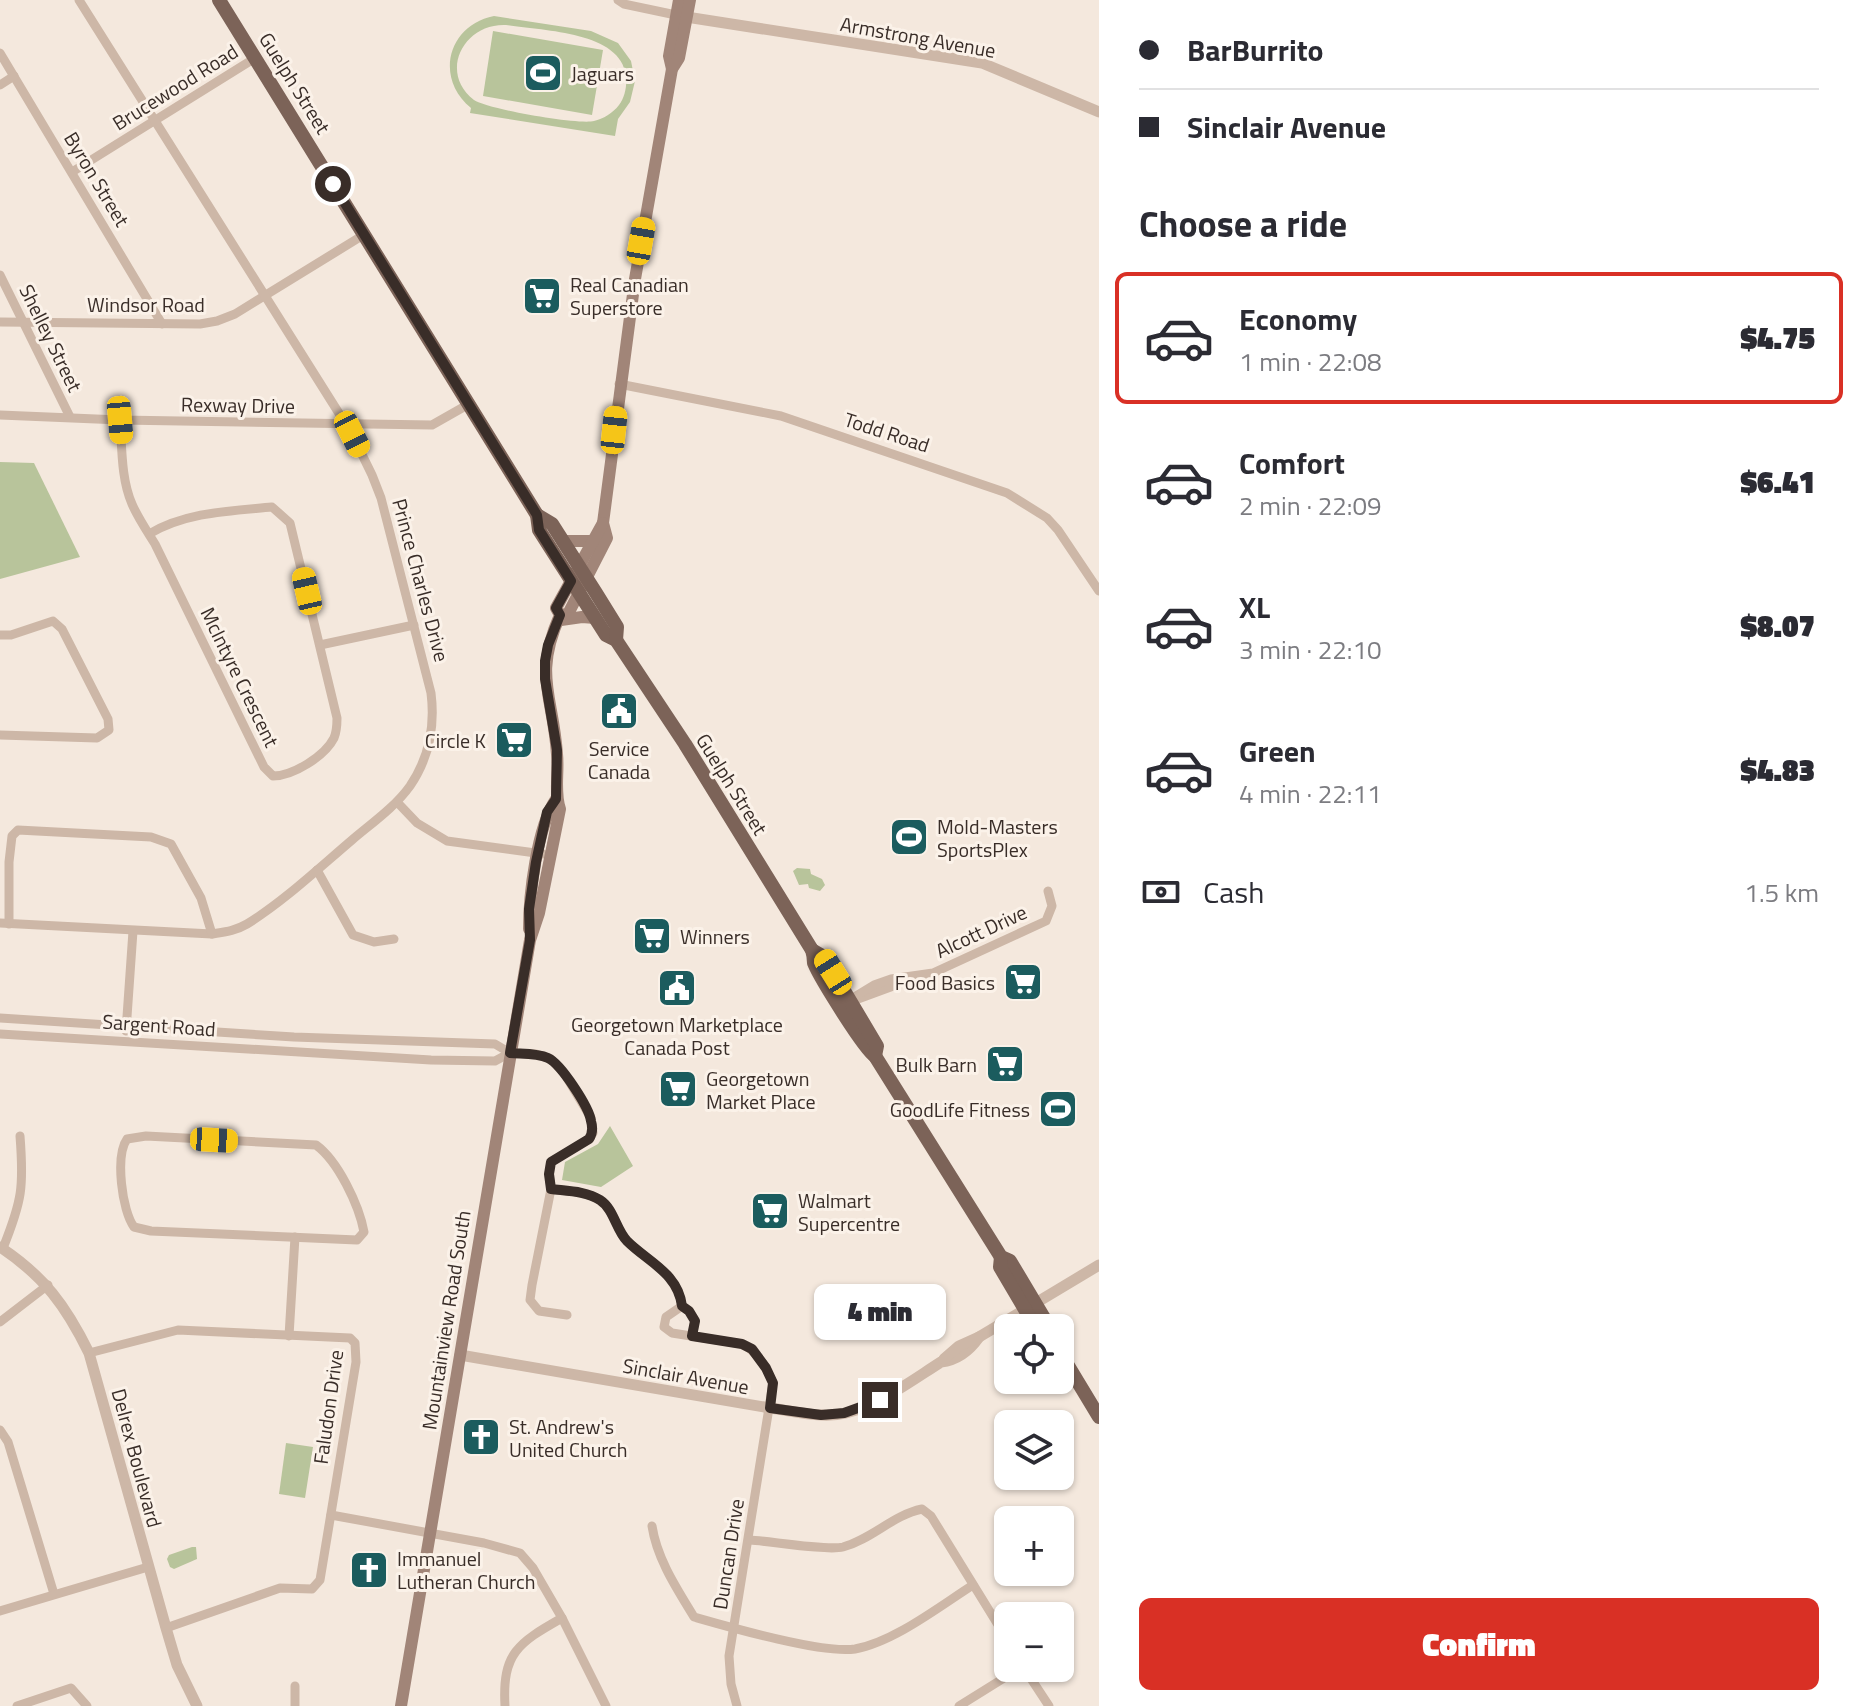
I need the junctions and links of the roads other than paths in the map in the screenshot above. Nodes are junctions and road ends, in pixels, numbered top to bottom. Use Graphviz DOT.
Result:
graph roads {
  1 [pos="79,0"];
  2 [pos="219,0"];
  3 [pos="618,0"];
  4 [pos="679,0"];
  5 [pos="690,0"];
  6 [pos="681,16"];
  7 [pos="0,53"];
  8 [pos="255,58"];
  9 [pos="14,76"];
  10 [pos="0,85"];
  11 [pos="1099,112"];
  12 [pos="154,121"];
  13 [pos="72,172"];
  14 [pos="365,234"];
  15 [pos="0,275"];
  16 [pos="264,296"];
  17 [pos="0,322"];
  18 [pos="24,322"];
  19 [pos="162,324"];
  20 [pos="619,384"];
  21 [pos="469,404"];
  22 [pos="0,415"];
  23 [pos="70,417"];
  24 [pos="120,420"];
  25 [pos="346,426"];
  26 [pos="537,515"];
  27 [pos="603,523"];
  28 [pos="149,534"];
  29 [pos="562,541"];
  30 [pos="592,541"];
  31 [pos="583,574"];
  32 [pos="576,588"];
  33 [pos="1099,591"];
  34 [pos="558,618"];
  35 [pos="595,618"];
  36 [pos="414,625"];
  37 [pos="0,635"];
  38 [pos="616,640"];
  39 [pos="320,645"];
  40 [pos="0,735"];
  41 [pos="397,802"];
  42 [pos="544,854"];
  43 [pos="317,870"];
  44 [pos="1048,891"];
  45 [pos="5,924"];
  46 [pos="133,931"];
  47 [pos="212,934"];
  48 [pos="394,939"];
  49 [pos="845,1002"];
  50 [pos="0,1018"];
  51 [pos="20,1019"];
  52 [pos="126,1027"];
  53 [pos="0,1034"];
  54 [pos="21,1035"];
  55 [pos="294,1037"];
  56 [pos="125,1041"];
  57 [pos="431,1044"];
  58 [pos="295,1052"];
  59 [pos="510,1053"];
  60 [pos="431,1060"];
  61 [pos="20,1136"];
  62 [pos="551,1189"];
  63 [pos="295,1237"];
  64 [pos="1,1248"];
  65 [pos="1099,1265"];
  66 [pos="48,1285"];
  67 [pos="682,1306"];
  68 [pos="1030,1307"];
  69 [pos="1032,1314"];
  70 [pos="1037,1314"];
  71 [pos="567,1315"];
  72 [pos="0,1322"];
  73 [pos="289,1336"];
  74 [pos="692,1336"];
  75 [pos="89,1353"];
  76 [pos="460,1355"];
  77 [pos="1074,1376"];
  78 [pos="770,1408"];
  79 [pos="1099,1417"];
  80 [pos="0,1430"];
  81 [pos="331,1515"];
  82 [pos="652,1526"];
  83 [pos="430,1533"];
  84 [pos="750,1540"];
  85 [pos="148,1567"];
  86 [pos="973,1585"];
  87 [pos="54,1594"];
  88 [pos="0,1611"];
  89 [pos="562,1618"];
  90 [pos="994,1619"];
  91 [pos="166,1628"];
  92 [pos="734,1628"];
  93 [pos="999,1682"];
  94 [pos="1032,1682"];
  95 [pos="295,1686"];
  96 [pos="17,1706"];
  97 [pos="87,1706"];
  98 [pos="197,1706"];
  99 [pos="295,1706"];
  100 [pos="401,1706"];
  101 [pos="505,1706"];
  102 [pos="606,1706"];
  103 [pos="737,1706"];
  104 [pos="959,1706"];
  105 [pos="1049,1706"];
  1 -- 12 [label="street, Prince Charles Drive"];
  2 -- 8 [label="main road, Guelph Street"];
  3 -- 6 [label="street"];
  4 -- 6 [label="main road"];
  5 -- 6 [label="main road"];
  6 -- 11 [label="street, Armstrong Avenue"];
  6 -- 20 [label="main road"];
  7 -- 9 [label="street, Byron Street"];
  8 -- 12 [label="street, Brucewood Road"];
  8 -- 14 [label="main road, Guelph Street"];
  9 -- 10 [label="street"];
  9 -- 13 [label="street, Byron Street"];
  12 -- 13 [label="street, Brucewood Road"];
  12 -- 16 [label="street, Prince Charles Drive"];
  13 -- 19 [label="street, Byron Street"];
  14 -- 16 [label="street, Windsor Road"];
  14 -- 21 [label="main road, Guelph Street"];
  15 -- 18 [label="street, Shelley Street"];
  16 -- 19 [label="street, Windsor Road"];
  16 -- 25 [label="street, Prince Charles Drive"];
  17 -- 18 [label="street, Windsor Road"];
  18 -- 19 [label="street, Windsor Road"];
  18 -- 23 [label="street, Shelley Street"];
  20 -- 27 [label="main road"];
  20 -- 33 [label="street, Todd Road"];
  21 -- 25 [label="street, Rexway Drive"];
  21 -- 26 [label="main road, Guelph Street"];
  22 -- 23 [label="street, Rexway Drive"];
  23 -- 24 [label="street, Rexway Drive"];
  24 -- 25 [label="street, Rexway Drive"];
  24 -- 28 [label="street, McIntyre Crescent"];
  25 -- 36 [label="street, Prince Charles Drive"];
  26 -- 29 [label="main road, Guelph Street"];
  26 -- 32 [label="main road, Guelph Street"];
  27 -- 30 [label="main road"];
  27 -- 31 [label="main road"];
  28 -- 39 [label="street, McIntyre Crescent"];
  28 -- 39 [label="street, McIntyre Crescent"];
  29 -- 30 [label="main road"];
  29 -- 31 [label="main road, Guelph Street"];
  30 -- 31 [label="main road"];
  31 -- 32 [label="main road, Mountainview Road South"];
  31 -- 38 [label="main road, Guelph Street"];
  32 -- 34 [label="main road, Mountainview Road South"];
  32 -- 35 [label="main road, Guelph Street"];
  34 -- 35 [label="main road"];
  34 -- 42 [label="main road, Mountainview Road South"];
  35 -- 38 [label="main road, Guelph Street"];
  36 -- 39 [label="street"];
  36 -- 41 [label="street, Prince Charles Drive"];
  37 -- 40 [label="street"];
  38 -- 49 [label="main road, Guelph Street"];
  41 -- 42 [label="street"];
  41 -- 43 [label="street, Prince Charles Drive"];
  42 -- 59 [label="main road, Mountainview Road South"];
  43 -- 47 [label="street, Prince Charles Drive"];
  43 -- 48 [label="street"];
  44 -- 49 [label="street, Alcott Drive"];
  45 -- 46 [label="street, Prince Charles Drive"];
  45 -- 47 [label="street"];
  46 -- 47 [label="street, Prince Charles Drive"];
  46 -- 52 [label="street"];
  49 -- 68 [label="main road, Guelph Street"];
  50 -- 51 [label="street, Sargent Road"];
  51 -- 52 [label="street, Sargent Road"];
  51 -- 54 [label="street"];
  52 -- 55 [label="street, Sargent Road"];
  52 -- 56 [label="street"];
  53 -- 54 [label="street, Sargent Road"];
  54 -- 56 [label="street, Sargent Road"];
  55 -- 57 [label="street, Sargent Road"];
  55 -- 58 [label="street"];
  56 -- 58 [label="street, Sargent Road"];
  57 -- 59 [label="street, Sargent Road"];
  57 -- 60 [label="street"];
  58 -- 60 [label="street, Sargent Road"];
  59 -- 60 [label="street, Sargent Road"];
  59 -- 62 [label="street"];
  59 -- 76 [label="main road, Mountainview Road South"];
  61 -- 64 [label="street"];
  62 -- 67 [label="street"];
  62 -- 71 [label="street"];
  63 -- 63 [label="street"];
  63 -- 73 [label="street"];
  64 -- 66 [label="street, Delrex Boulevard"];
  65 -- 68 [label="street, Sinclair Avenue"];
  66 -- 72 [label="street"];
  66 -- 75 [label="street, Delrex Boulevard"];
  67 -- 74 [label="street"];
  67 -- 74 [label="street"];
  68 -- 69 [label="main road, Guelph Street"];
  68 -- 70 [label="main road, Guelph Street"];
  68 -- 78 [label="street, Sinclair Avenue"];
  73 -- 75 [label="street, Faludon Drive"];
  73 -- 81 [label="street, Faludon Drive"];
  74 -- 78 [label="street, Duncan Drive"];
  75 -- 85 [label="street, Delrex Boulevard"];
  76 -- 78 [label="street, Sinclair Avenue"];
  76 -- 83 [label="main road, Mountainview Road South"];
  77 -- 79 [label="main road"];
  78 -- 84 [label="street, Duncan Drive"];
  80 -- 87 [label="street"];
  81 -- 83 [label="street"];
  81 -- 91 [label="street, Faludon Drive"];
  82 -- 92 [label="street"];
  83 -- 89 [label="street"];
  83 -- 100 [label="main road, Mountainview Road South"];
  84 -- 86 [label="street"];
  84 -- 92 [label="street, Duncan Drive"];
  85 -- 87 [label="street"];
  85 -- 91 [label="street, Delrex Boulevard"];
  86 -- 90 [label="street"];
  86 -- 92 [label="street"];
  87 -- 88 [label="street"];
  89 -- 101 [label="street"];
  89 -- 102 [label="street"];
  91 -- 98 [label="street, Delrex Boulevard"];
  92 -- 103 [label="street, Duncan Drive"];
  93 -- 104 [label="street"];
  94 -- 105 [label="street"];
  95 -- 99 [label="street"];
  96 -- 97 [label="street"];
}
